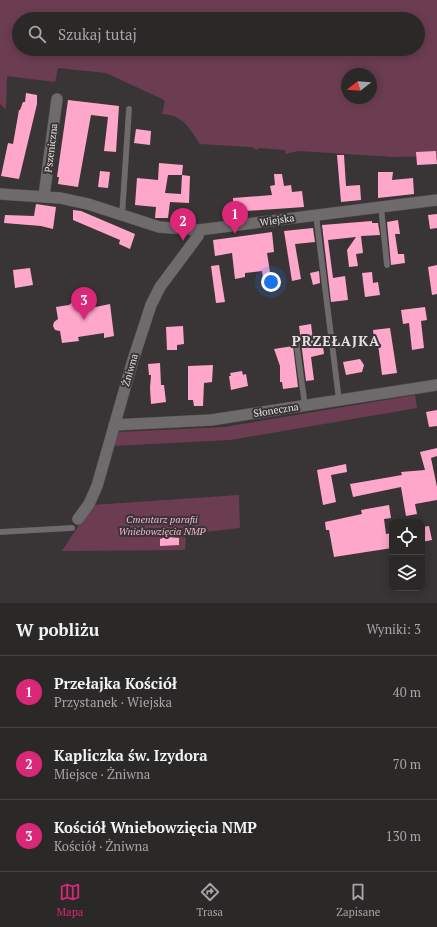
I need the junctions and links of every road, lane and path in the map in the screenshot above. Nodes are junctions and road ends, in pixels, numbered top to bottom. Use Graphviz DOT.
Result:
graph roads {
  1 [pos="57,99"];
  2 [pos="129,109"];
  3 [pos="0,194"];
  4 [pos="44,196"];
  5 [pos="437,200"];
  6 [pos="381,207"];
  7 [pos="316,215"];
  8 [pos="122,216"];
  9 [pos="199,230"];
  10 [pos="387,265"];
  11 [pos="296,340"];
  12 [pos="437,385"];
  13 [pos="338,400"];
  14 [pos="305,406"];
  15 [pos="114,425"];
  16 [pos="75,523"];
  17 [pos="0,532"];
  1 -- 4 [label="street, Pszeniczna"];
  2 -- 8 [label="lane"];
  3 -- 4 [label="street, Wiejska"];
  4 -- 8 [label="street, Wiejska"];
  5 -- 6 [label="street, Wiejska"];
  6 -- 7 [label="street, Wiejska"];
  6 -- 10 [label="lane"];
  7 -- 9 [label="street, Wiejska"];
  7 -- 13 [label="lane"];
  8 -- 9 [label="street, Wiejska"];
  9 -- 15 [label="street, Żniwna"];
  11 -- 14 [label="lane"];
  12 -- 13 [label="street, Słoneczna"];
  13 -- 14 [label="street, Słoneczna"];
  14 -- 15 [label="street, Słoneczna"];
  15 -- 16 [label="street, Żniwna"];
  16 -- 17 [label="lane"];
}
